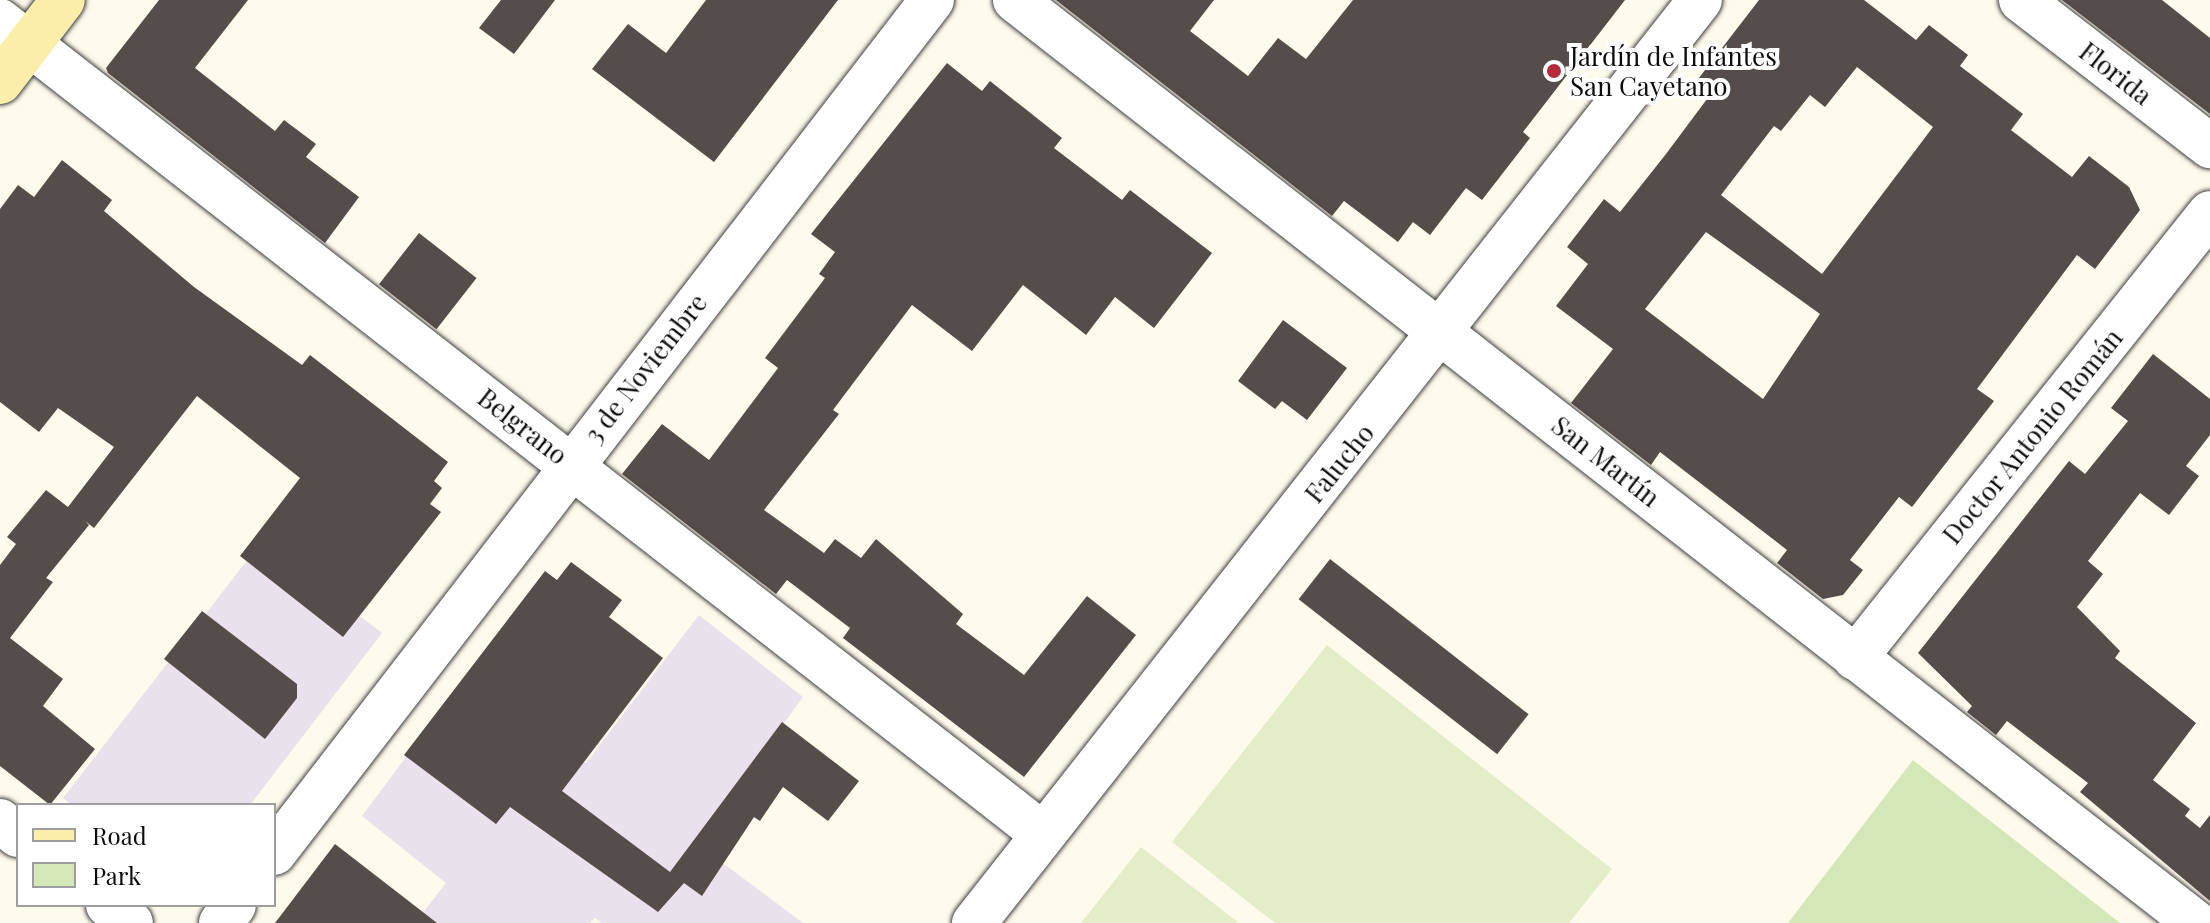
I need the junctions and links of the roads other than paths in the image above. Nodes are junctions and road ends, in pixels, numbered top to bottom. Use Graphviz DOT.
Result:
graph roads {
  1 [pos="63,0"];
  2 [pos="932,0"];
  3 [pos="1015,0"];
  4 [pos="1700,0"];
  5 [pos="2021,0"];
  6 [pos="15,33"];
  7 [pos="0,82"];
  8 [pos="2210,146"];
  9 [pos="2210,213"];
  10 [pos="1443,332"];
  11 [pos="571,463"];
  12 [pos="1855,658"];
  13 [pos="0,821"];
  14 [pos="16,833"];
  15 [pos="1043,834"];
  16 [pos="276,850"];
  17 [pos="111,907"];
  18 [pos="131,923"];
  19 [pos="974,923"];
  20 [pos="2196,923"];
  1 -- 6 [label="main road"];
  2 -- 11 [label="street, 3 de Noviembre"];
  3 -- 10 [label="street, San Martín"];
  4 -- 10 [label="street, Falucho"];
  5 -- 8 [label="street, Florida"];
  6 -- 7 [label="main road"];
  6 -- 11 [label="street, Belgrano"];
  9 -- 12 [label="street, Doctor Antonio Román"];
  10 -- 12 [label="street, San Martín"];
  10 -- 15 [label="street, Falucho"];
  11 -- 15 [label="street, Belgrano"];
  11 -- 16 [label="street, 3 de Noviembre"];
  12 -- 20 [label="street, San Martín"];
  13 -- 14 [label="street"];
  15 -- 19 [label="street, Falucho"];
  17 -- 18 [label="street"];
}
